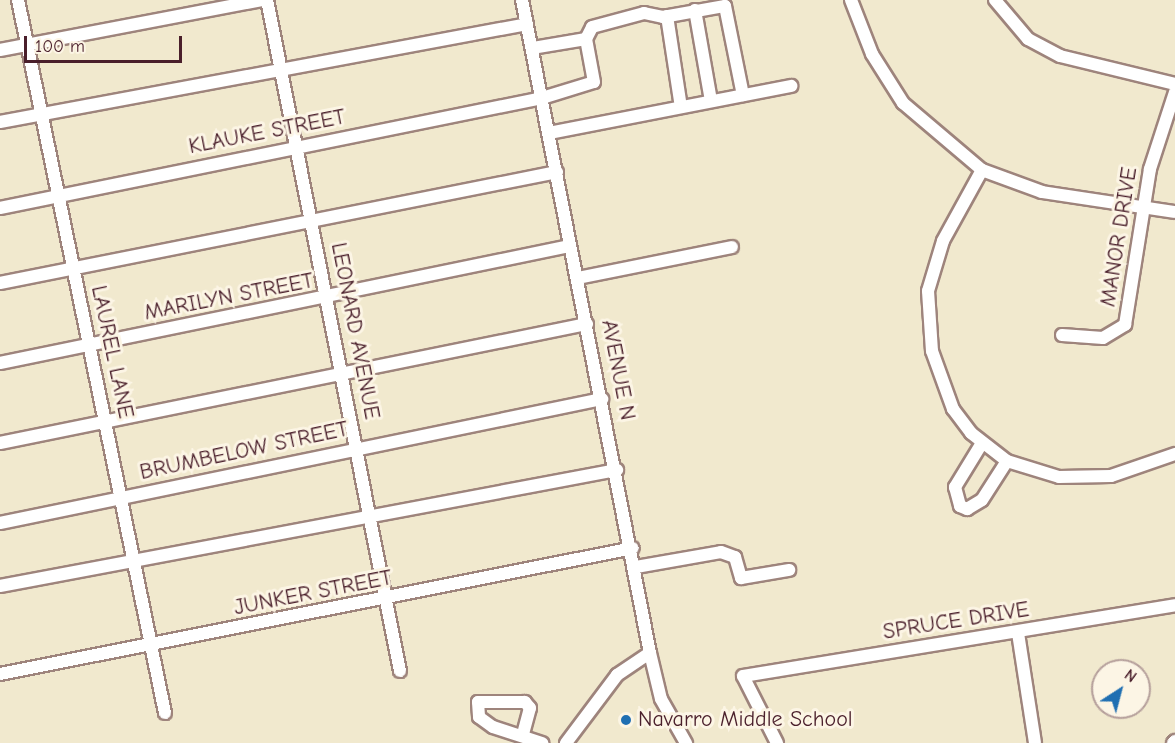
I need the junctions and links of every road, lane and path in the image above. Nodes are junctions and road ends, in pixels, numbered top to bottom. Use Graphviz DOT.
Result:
graph roads {
  1 [pos="18,0"];
  2 [pos="265,0"];
  3 [pos="522,0"];
  4 [pos="851,0"];
  5 [pos="995,0"];
  6 [pos="694,10"];
  7 [pos="668,16"];
  8 [pos="527,24"];
  9 [pos="586,39"];
  10 [pos="27,44"];
  11 [pos="532,48"];
  12 [pos="0,50"];
  13 [pos="281,70"];
  14 [pos="1175,84"];
  15 [pos="791,86"];
  16 [pos="1175,92"];
  17 [pos="743,95"];
  18 [pos="542,98"];
  19 [pos="711,101"];
  20 [pos="681,107"];
  21 [pos="41,114"];
  22 [pos="0,122"];
  23 [pos="549,133"];
  24 [pos="297,148"];
  25 [pos="982,170"];
  26 [pos="557,172"];
  27 [pos="58,196"];
  28 [pos="1144,207"];
  29 [pos="0,208"];
  30 [pos="1175,212"];
  31 [pos="312,221"];
  32 [pos="570,246"];
  33 [pos="732,247"];
  34 [pos="73,268"];
  35 [pos="578,278"];
  36 [pos="0,283"];
  37 [pos="327,299"];
  38 [pos="587,324"];
  39 [pos="1062,335"];
  40 [pos="89,346"];
  41 [pos="0,363"];
  42 [pos="342,373"];
  43 [pos="602,399"];
  44 [pos="105,422"];
  45 [pos="0,443"];
  46 [pos="982,443"];
  47 [pos="358,450"];
  48 [pos="1175,454"];
  49 [pos="1007,461"];
  50 [pos="617,470"];
  51 [pos="121,498"];
  52 [pos="372,518"];
  53 [pos="0,523"];
  54 [pos="633,548"];
  55 [pos="134,564"];
  56 [pos="636,567"];
  57 [pos="789,570"];
  58 [pos="0,586"];
  59 [pos="388,600"];
  60 [pos="1175,605"];
  61 [pos="1018,633"];
  62 [pos="151,645"];
  63 [pos="650,653"];
  64 [pos="400,671"];
  65 [pos="0,674"];
  66 [pos="165,713"];
  67 [pos="524,734"];
  68 [pos="542,743"];
  69 [pos="566,743"];
  70 [pos="686,743"];
  71 [pos="777,743"];
  72 [pos="1035,743"];
  1 -- 10 [label="street, LAUREL LANE"];
  2 -- 10 [label="street"];
  2 -- 13 [label="street, LEONARD AVENUE"];
  3 -- 8 [label="street, AVENUE N"];
  4 -- 25 [label="street"];
  5 -- 14 [label="street"];
  6 -- 7 [label="street"];
  6 -- 17 [label="street"];
  6 -- 19 [label="street"];
  7 -- 9 [label="street"];
  7 -- 20 [label="street"];
  8 -- 11 [label="street, AVENUE N"];
  8 -- 13 [label="street"];
  9 -- 11 [label="street"];
  9 -- 18 [label="street, KLAUKE STREET"];
  10 -- 12 [label="street"];
  10 -- 21 [label="street, LAUREL LANE"];
  11 -- 18 [label="street, AVENUE N"];
  13 -- 21 [label="street"];
  13 -- 24 [label="street, LEONARD AVENUE"];
  15 -- 17 [label="street"];
  16 -- 28 [label="street, MANOR DRIVE"];
  17 -- 19 [label="street"];
  18 -- 23 [label="street, AVENUE N"];
  18 -- 24 [label="street, KLAUKE STREET"];
  19 -- 20 [label="street"];
  20 -- 23 [label="street"];
  21 -- 22 [label="street"];
  21 -- 27 [label="street, LAUREL LANE"];
  23 -- 26 [label="street, AVENUE N"];
  24 -- 27 [label="street, KLAUKE STREET"];
  24 -- 31 [label="street, LEONARD AVENUE"];
  25 -- 28 [label="street"];
  25 -- 46 [label="street"];
  26 -- 31 [label="street"];
  26 -- 32 [label="street, AVENUE N"];
  27 -- 29 [label="street, KLAUKE STREET"];
  27 -- 34 [label="street, LAUREL LANE"];
  28 -- 30 [label="street"];
  28 -- 39 [label="street, MANOR DRIVE"];
  31 -- 34 [label="street"];
  31 -- 37 [label="street, LEONARD AVENUE"];
  32 -- 35 [label="street, AVENUE N"];
  32 -- 37 [label="street, MARILYN STREET"];
  33 -- 35 [label="street"];
  34 -- 36 [label="street"];
  34 -- 40 [label="street, LAUREL LANE"];
  35 -- 38 [label="street, AVENUE N"];
  37 -- 40 [label="street, MARILYN STREET"];
  37 -- 42 [label="street, LEONARD AVENUE"];
  38 -- 42 [label="street"];
  38 -- 43 [label="street, AVENUE N"];
  40 -- 41 [label="street, MARILYN STREET"];
  40 -- 44 [label="street, LAUREL LANE"];
  42 -- 44 [label="street"];
  42 -- 47 [label="street, LEONARD AVENUE"];
  43 -- 47 [label="street, BRUMBELOW STREET"];
  43 -- 50 [label="street, AVENUE N"];
  44 -- 45 [label="street"];
  44 -- 51 [label="street, LAUREL LANE"];
  46 -- 49 [label="street"];
  46 -- 49 [label="street"];
  47 -- 51 [label="street, BRUMBELOW STREET"];
  47 -- 52 [label="street, LEONARD AVENUE"];
  48 -- 49 [label="street"];
  50 -- 52 [label="street"];
  50 -- 54 [label="street, AVENUE N"];
  51 -- 53 [label="street, BRUMBELOW STREET"];
  51 -- 55 [label="street, LAUREL LANE"];
  52 -- 55 [label="street"];
  52 -- 59 [label="street, LEONARD AVENUE"];
  54 -- 56 [label="street, AVENUE N"];
  54 -- 59 [label="street, JUNKER STREET"];
  55 -- 58 [label="street"];
  55 -- 62 [label="street, LAUREL LANE"];
  56 -- 57 [label="street"];
  56 -- 63 [label="street, AVENUE N"];
  59 -- 62 [label="street, JUNKER STREET"];
  59 -- 64 [label="street, LEONARD AVENUE"];
  60 -- 61 [label="street, SPRUCE DRIVE"];
  61 -- 71 [label="street, SPRUCE DRIVE"];
  61 -- 72 [label="street"];
  62 -- 65 [label="street, JUNKER STREET"];
  62 -- 66 [label="street, LAUREL LANE"];
  63 -- 69 [label="street"];
  63 -- 70 [label="street, AVENUE N"];
  67 -- 68 [label="street"];
}
